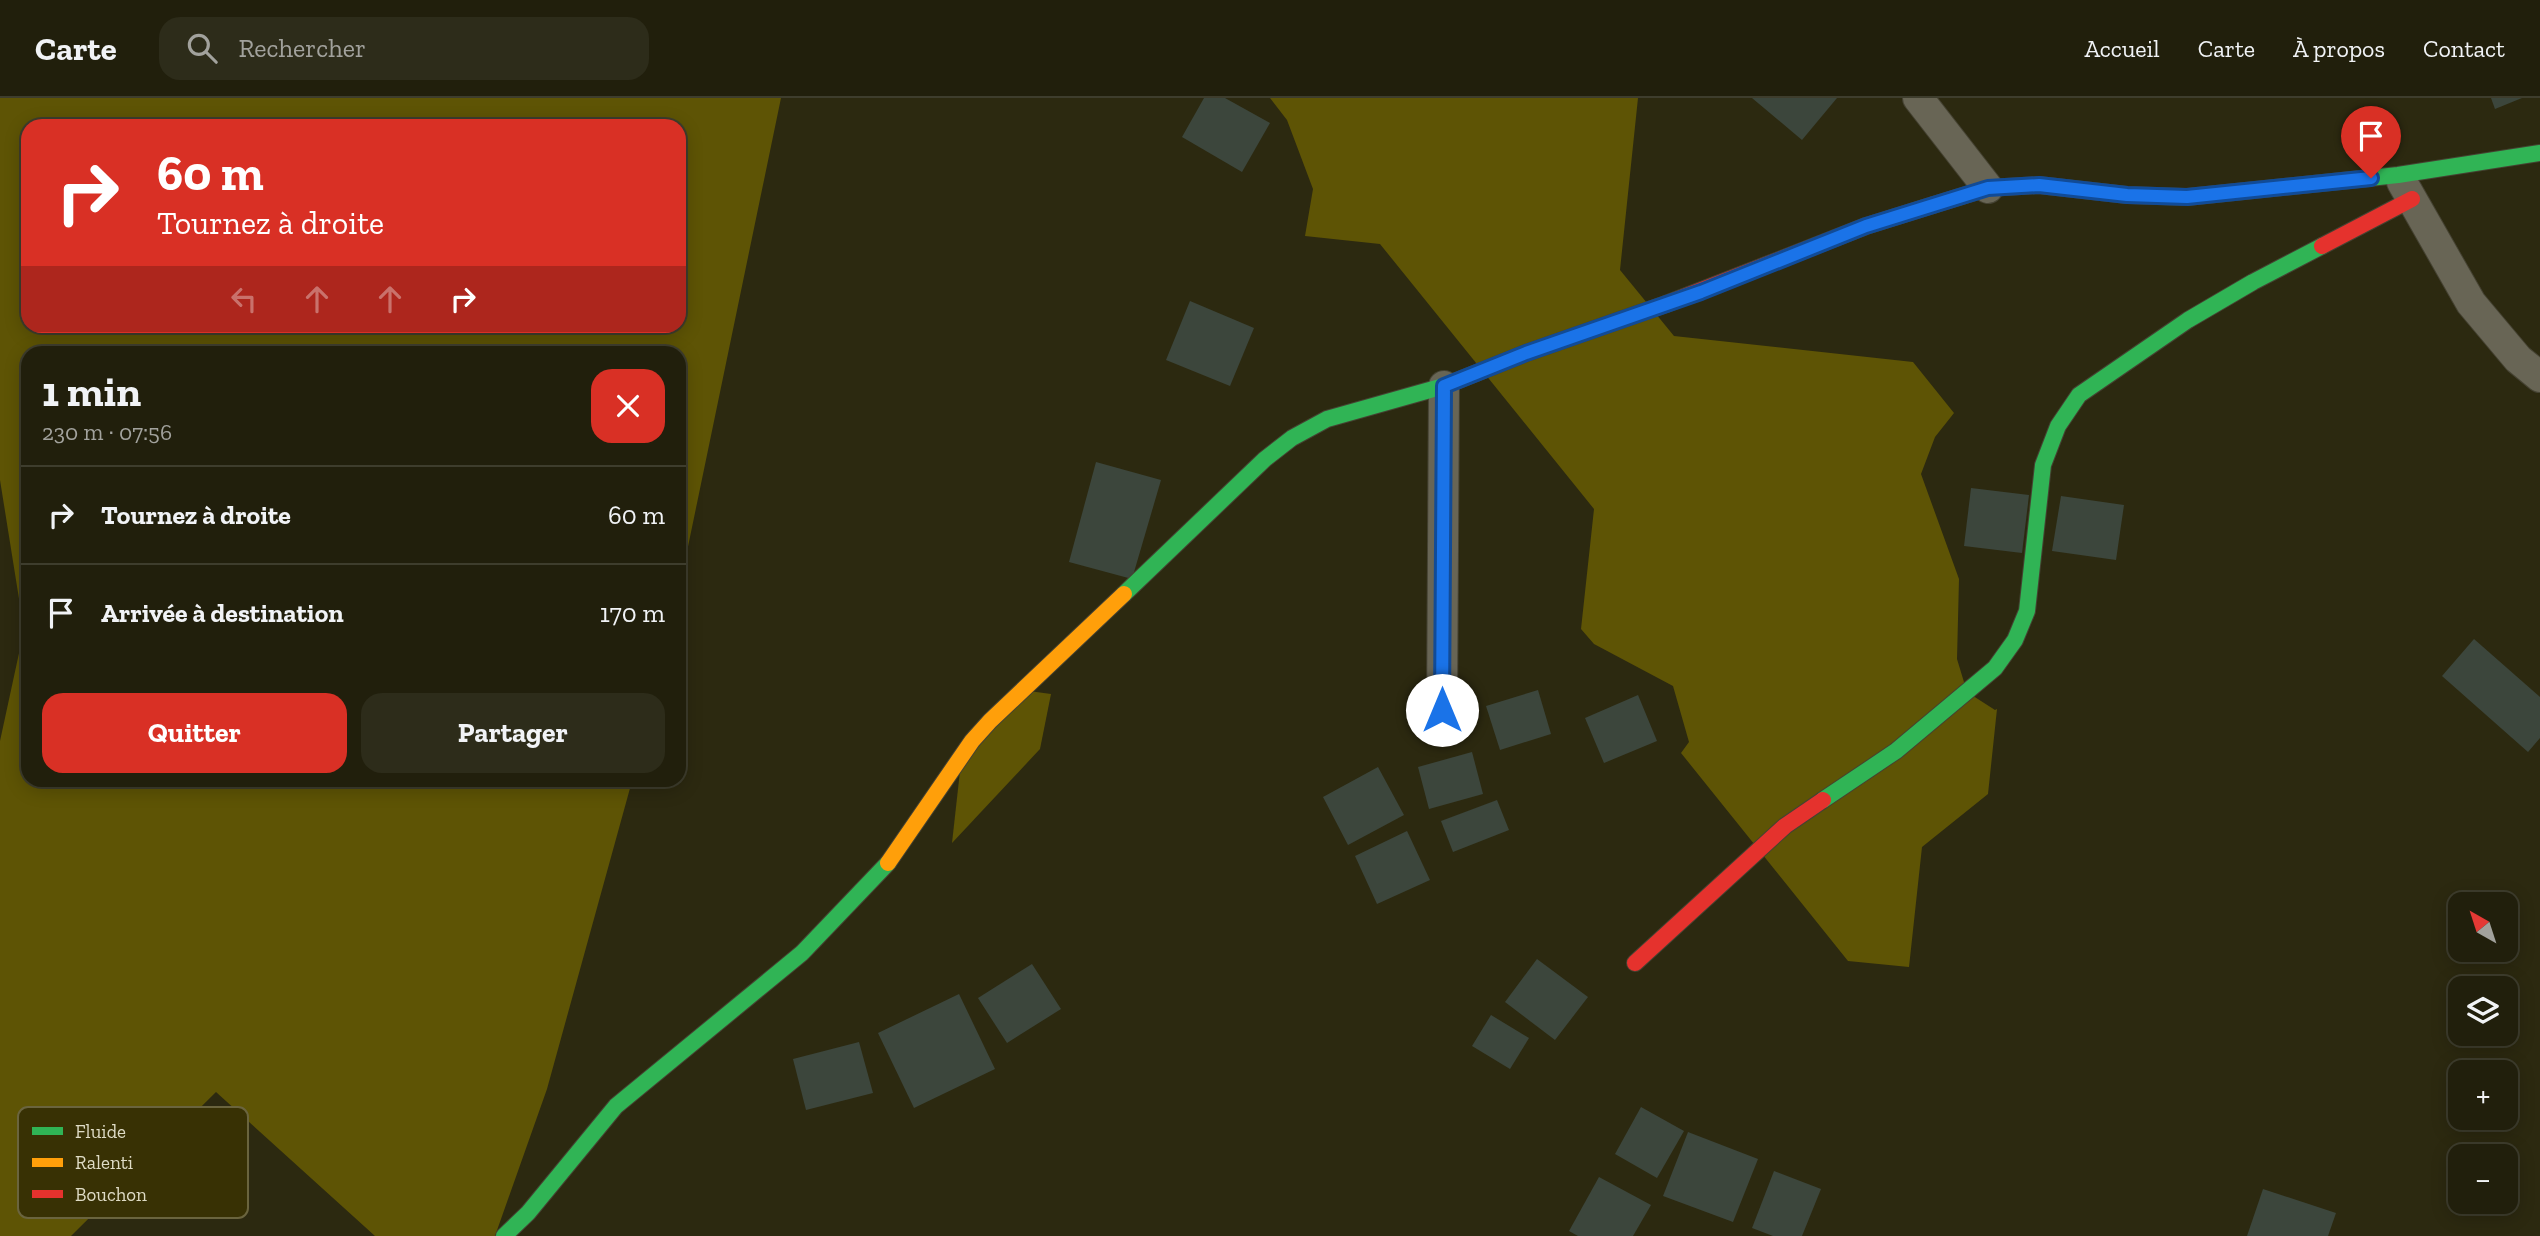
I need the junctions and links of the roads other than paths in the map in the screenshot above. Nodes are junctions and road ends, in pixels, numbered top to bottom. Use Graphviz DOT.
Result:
graph roads {
  1 [pos="1918,98"];
  2 [pos="2540,153"];
  3 [pos="2405,187"];
  4 [pos="1988,188"];
  5 [pos="2540,377"];
  6 [pos="1444,386"];
  7 [pos="1442,710"];
  8 [pos="1635,963"];
  9 [pos="504,1236"];
  1 -- 4 [label="street"];
  2 -- 3 [label="street"];
  3 -- 4 [label="street"];
  3 -- 5 [label="street"];
  3 -- 8 [label="street"];
  4 -- 6 [label="street"];
  6 -- 7 [label="street"];
  6 -- 9 [label="street"];
}
